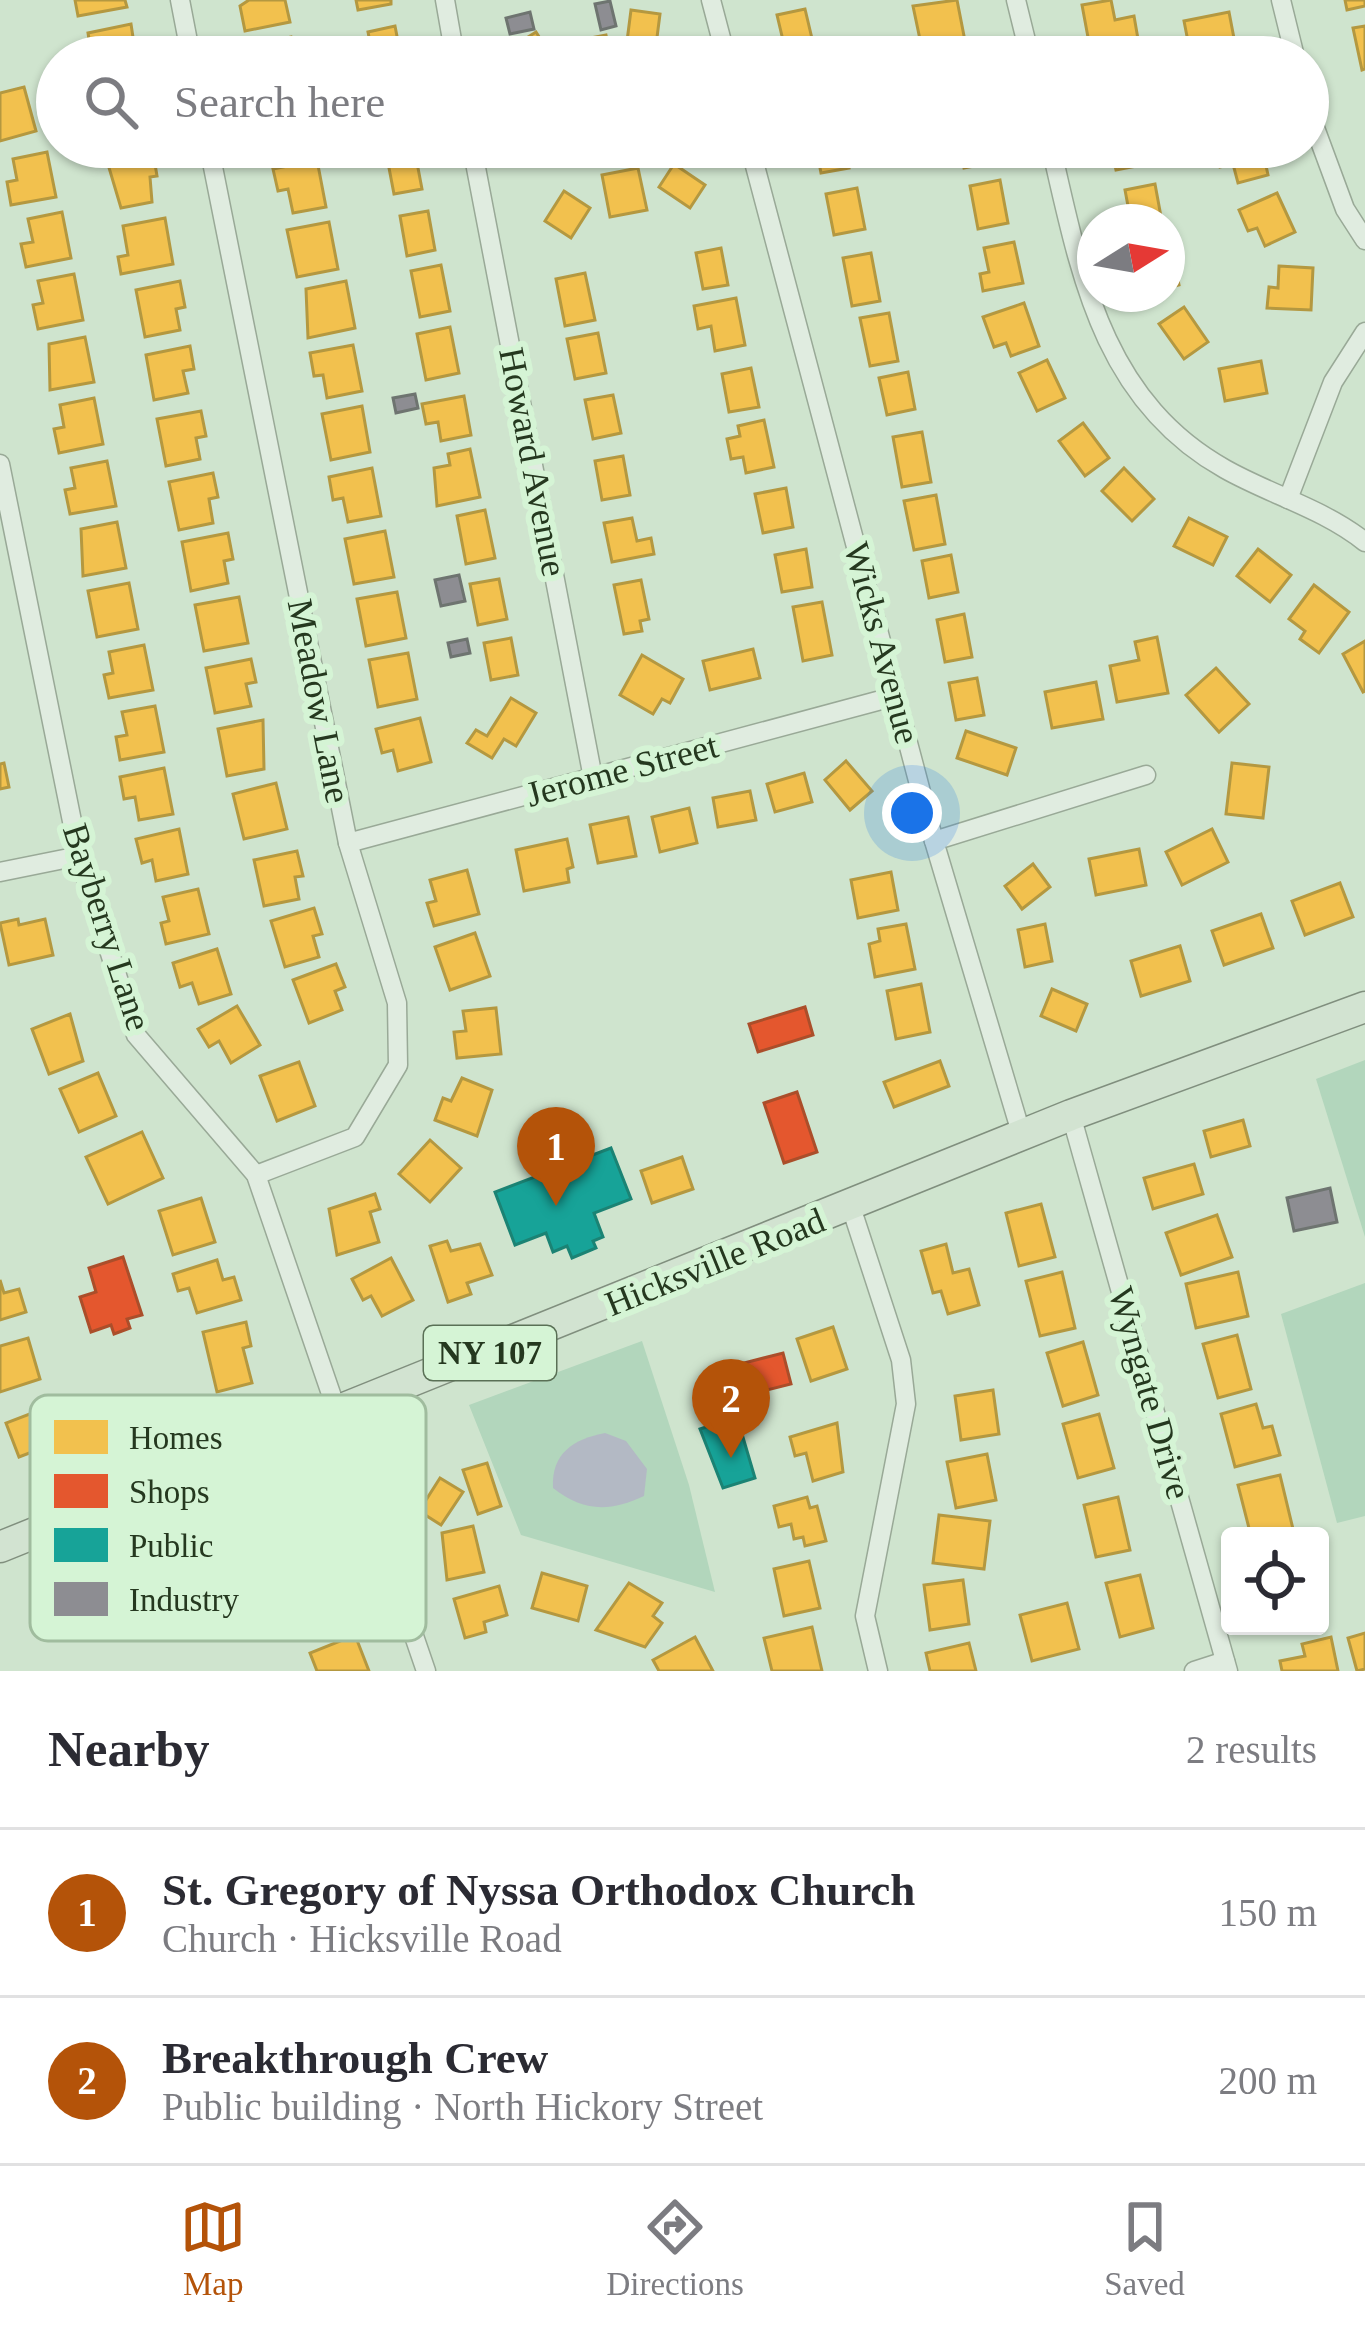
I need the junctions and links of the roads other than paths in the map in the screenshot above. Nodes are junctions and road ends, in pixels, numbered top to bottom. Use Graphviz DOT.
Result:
graph roads {
  1 [pos="180,0"];
  2 [pos="445,0"];
  3 [pos="711,0"];
  4 [pos="1016,0"];
  5 [pos="1281,0"];
  6 [pos="187,36"];
  7 [pos="451,36"];
  8 [pos="720,36"];
  9 [pos="1025,36"];
  10 [pos="1290,36"];
  11 [pos="1329,166"];
  12 [pos="213,168"];
  13 [pos="476,168"];
  14 [pos="756,168"];
  15 [pos="1056,168"];
  16 [pos="1365,240"];
  17 [pos="1365,332"];
  18 [pos="0,464"];
  19 [pos="1288,499"];
  20 [pos="1365,542"];
  21 [pos="896,696"];
  22 [pos="1146,775"];
  23 [pos="593,778"];
  24 [pos="934,842"];
  25 [pos="348,843"];
  26 [pos="79,856"];
  27 [pos="0,872"];
  28 [pos="1365,1006"];
  29 [pos="1072,1115"];
  30 [pos="1022,1136"];
  31 [pos="256,1175"];
  32 [pos="851,1207"];
  33 [pos="331,1395"];
  34 [pos="385,1395"];
  35 [pos="30,1535"];
  36 [pos="0,1547"];
  37 [pos="417,1641"];
  38 [pos="1226,1666"];
  39 [pos="427,1671"];
  40 [pos="878,1671"];
  41 [pos="1194,1671"];
  1 -- 6 [label="street"];
  2 -- 7 [label="street"];
  3 -- 8 [label="street"];
  4 -- 9 [label="street"];
  5 -- 10 [label="street"];
  11 -- 16 [label="street"];
  12 -- 25 [label="street, Meadow Lane"];
  13 -- 23 [label="street, Howard Avenue"];
  14 -- 21 [label="street, Wicks Avenue"];
  15 -- 19 [label="street"];
  17 -- 19 [label="street"];
  18 -- 26 [label="street, Bayberry Lane"];
  19 -- 20 [label="street"];
  21 -- 23 [label="street, Jerome Street"];
  21 -- 24 [label="street, Wicks Avenue"];
  22 -- 24 [label="street"];
  23 -- 25 [label="street, Jerome Street"];
  24 -- 30 [label="street, Wicks Avenue"];
  25 -- 31 [label="street, Meadow Lane"];
  26 -- 27 [label="street"];
  26 -- 31 [label="street, Bayberry Lane"];
  28 -- 29 [label="main road, Hicksville Road / NY 107"];
  29 -- 30 [label="main road, Hicksville Road / NY 107"];
  29 -- 38 [label="street, Wyngate Drive"];
  30 -- 32 [label="main road, Hicksville Road / NY 107"];
  31 -- 33 [label="street, Bayberry Lane"];
  32 -- 34 [label="main road, Hicksville Road / NY 107"];
  32 -- 40 [label="street"];
  35 -- 36 [label="main road, Hicksville Road / NY 107"];
  37 -- 39 [label="street, Bayberry Lane"];
  38 -- 41 [label="street"];
}
